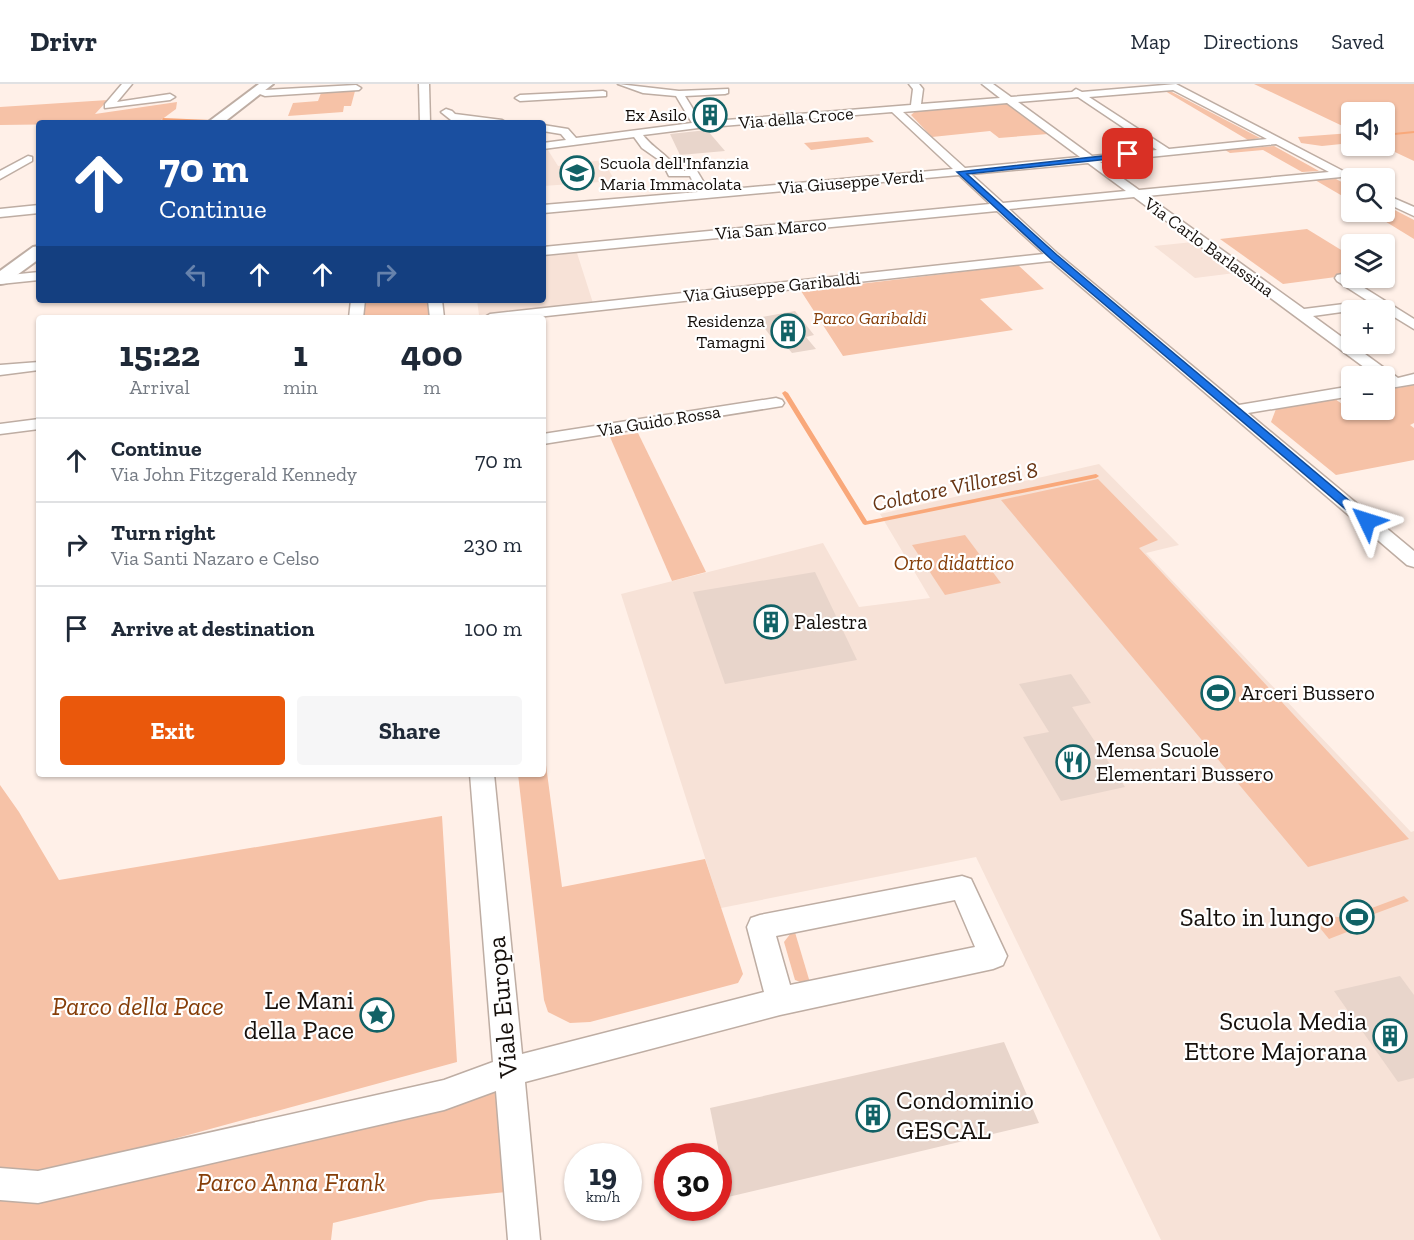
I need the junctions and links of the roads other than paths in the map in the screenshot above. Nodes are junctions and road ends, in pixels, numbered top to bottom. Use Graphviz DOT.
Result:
graph roads {
  1 [pos="127,84"];
  2 [pos="424,84"];
  3 [pos="622,84"];
  4 [pos="914,84"];
  5 [pos="987,84"];
  6 [pos="1064,84"];
  7 [pos="1172,85"];
  8 [pos="262,88"];
  9 [pos="356,88"];
  10 [pos="601,89"];
  11 [pos="643,90"];
  12 [pos="725,92"];
  13 [pos="678,94"];
  14 [pos="1080,94"];
  15 [pos="170,97"];
  16 [pos="528,99"];
  17 [pos="1007,99"];
  18 [pos="916,106"];
  19 [pos="894,108"];
  20 [pos="446,112"];
  21 [pos="218,120"];
  22 [pos="425,120"];
  23 [pos="492,120"];
  24 [pos="698,125"];
  25 [pos="546,128"];
  26 [pos="636,134"];
  27 [pos="1279,141"];
  28 [pos="574,142"];
  29 [pos="546,146"];
  30 [pos="1166,151"];
  31 [pos="1089,158"];
  32 [pos="28,159"];
  33 [pos="961,172"];
  34 [pos="1341,174"];
  35 [pos="0,176"];
  36 [pos="1341,177"];
  37 [pos="1137,194"];
  38 [pos="706,195"];
  39 [pos="1395,202"];
  40 [pos="999,207"];
  41 [pos="36,209"];
  42 [pos="546,209"];
  43 [pos="1414,212"];
  44 [pos="0,213"];
  45 [pos="546,250"];
  46 [pos="36,253"];
  47 [pos="1054,257"];
  48 [pos="36,276"];
  49 [pos="0,280"];
  50 [pos="1357,288"];
  51 [pos="1375,300"];
  52 [pos="1341,308"];
  53 [pos="1395,313"];
  54 [pos="1301,314"];
  55 [pos="518,315"];
  56 [pos="1414,325"];
  57 [pos="36,366"];
  58 [pos="1367,366"];
  59 [pos="0,370"];
  60 [pos="1414,379"];
  61 [pos="1395,383"];
  62 [pos="1341,393"];
  63 [pos="776,403"];
  64 [pos="1237,411"];
  65 [pos="36,424"];
  66 [pos="0,429"];
  67 [pos="546,439"];
  68 [pos="1414,561"];
  69 [pos="482,777"];
  70 [pos="780,1001"];
  71 [pos="508,1072"];
  72 [pos="0,1184"];
  73 [pos="524,1240"];
  1 -- 15 [label="street"];
  2 -- 22 [label="street"];
  3 -- 11 [label="street"];
  4 -- 18 [label="street"];
  5 -- 17 [label="street, Via Carlo Barlassina"];
  6 -- 14 [label="street"];
  7 -- 14 [label="street, Via della Croce"];
  7 -- 27 [label="street"];
  8 -- 9 [label="street"];
  8 -- 21 [label="street"];
  10 -- 11 [label="street"];
  10 -- 16 [label="street"];
  11 -- 13 [label="street"];
  12 -- 13 [label="street"];
  13 -- 24 [label="street"];
  14 -- 17 [label="street, Via della Croce"];
  14 -- 30 [label="street"];
  17 -- 18 [label="street, Via della Croce"];
  17 -- 31 [label="street, Via Carlo Barlassina"];
  18 -- 19 [label="street, Via della Croce"];
  19 -- 24 [label="street, Via della Croce"];
  19 -- 33 [label="street"];
  20 -- 23 [label="street"];
  24 -- 26 [label="street, Via della Croce"];
  25 -- 28 [label="street"];
  26 -- 28 [label="street, Via della Croce"];
  26 -- 38 [label="street"];
  27 -- 30 [label="street, Via Giuseppe Verdi"];
  27 -- 34 [label="street"];
  28 -- 29 [label="street, Via della Croce"];
  30 -- 31 [label="street, Via Giuseppe Verdi"];
  31 -- 33 [label="street, Via Giuseppe Verdi"];
  31 -- 37 [label="street, Via Carlo Barlassina"];
  32 -- 35 [label="street"];
  33 -- 38 [label="street, Via Giuseppe Verdi"];
  33 -- 40 [label="street"];
  36 -- 37 [label="street, Via San Marco"];
  37 -- 40 [label="street, Via San Marco"];
  37 -- 54 [label="street, Via Carlo Barlassina"];
  38 -- 42 [label="street, Via Giuseppe Verdi"];
  39 -- 43 [label="street"];
  40 -- 45 [label="street, Via San Marco"];
  40 -- 47 [label="street"];
  41 -- 44 [label="street"];
  46 -- 49 [label="street"];
  47 -- 55 [label="street, Via Giuseppe Garibaldi"];
  47 -- 64 [label="street"];
  48 -- 49 [label="street"];
  50 -- 51 [label="street"];
  52 -- 54 [label="street"];
  53 -- 56 [label="street"];
  54 -- 58 [label="street, Via Carlo Barlassina"];
  57 -- 59 [label="street"];
  60 -- 61 [label="street"];
  62 -- 64 [label="street"];
  63 -- 67 [label="street, Via Guido Rossa"];
  64 -- 68 [label="street"];
  65 -- 66 [label="street"];
  69 -- 71 [label="street, Viale Europa"];
  70 -- 70 [label="street"];
  70 -- 71 [label="street"];
  71 -- 72 [label="street"];
  71 -- 73 [label="street, Viale Europa"];
}
